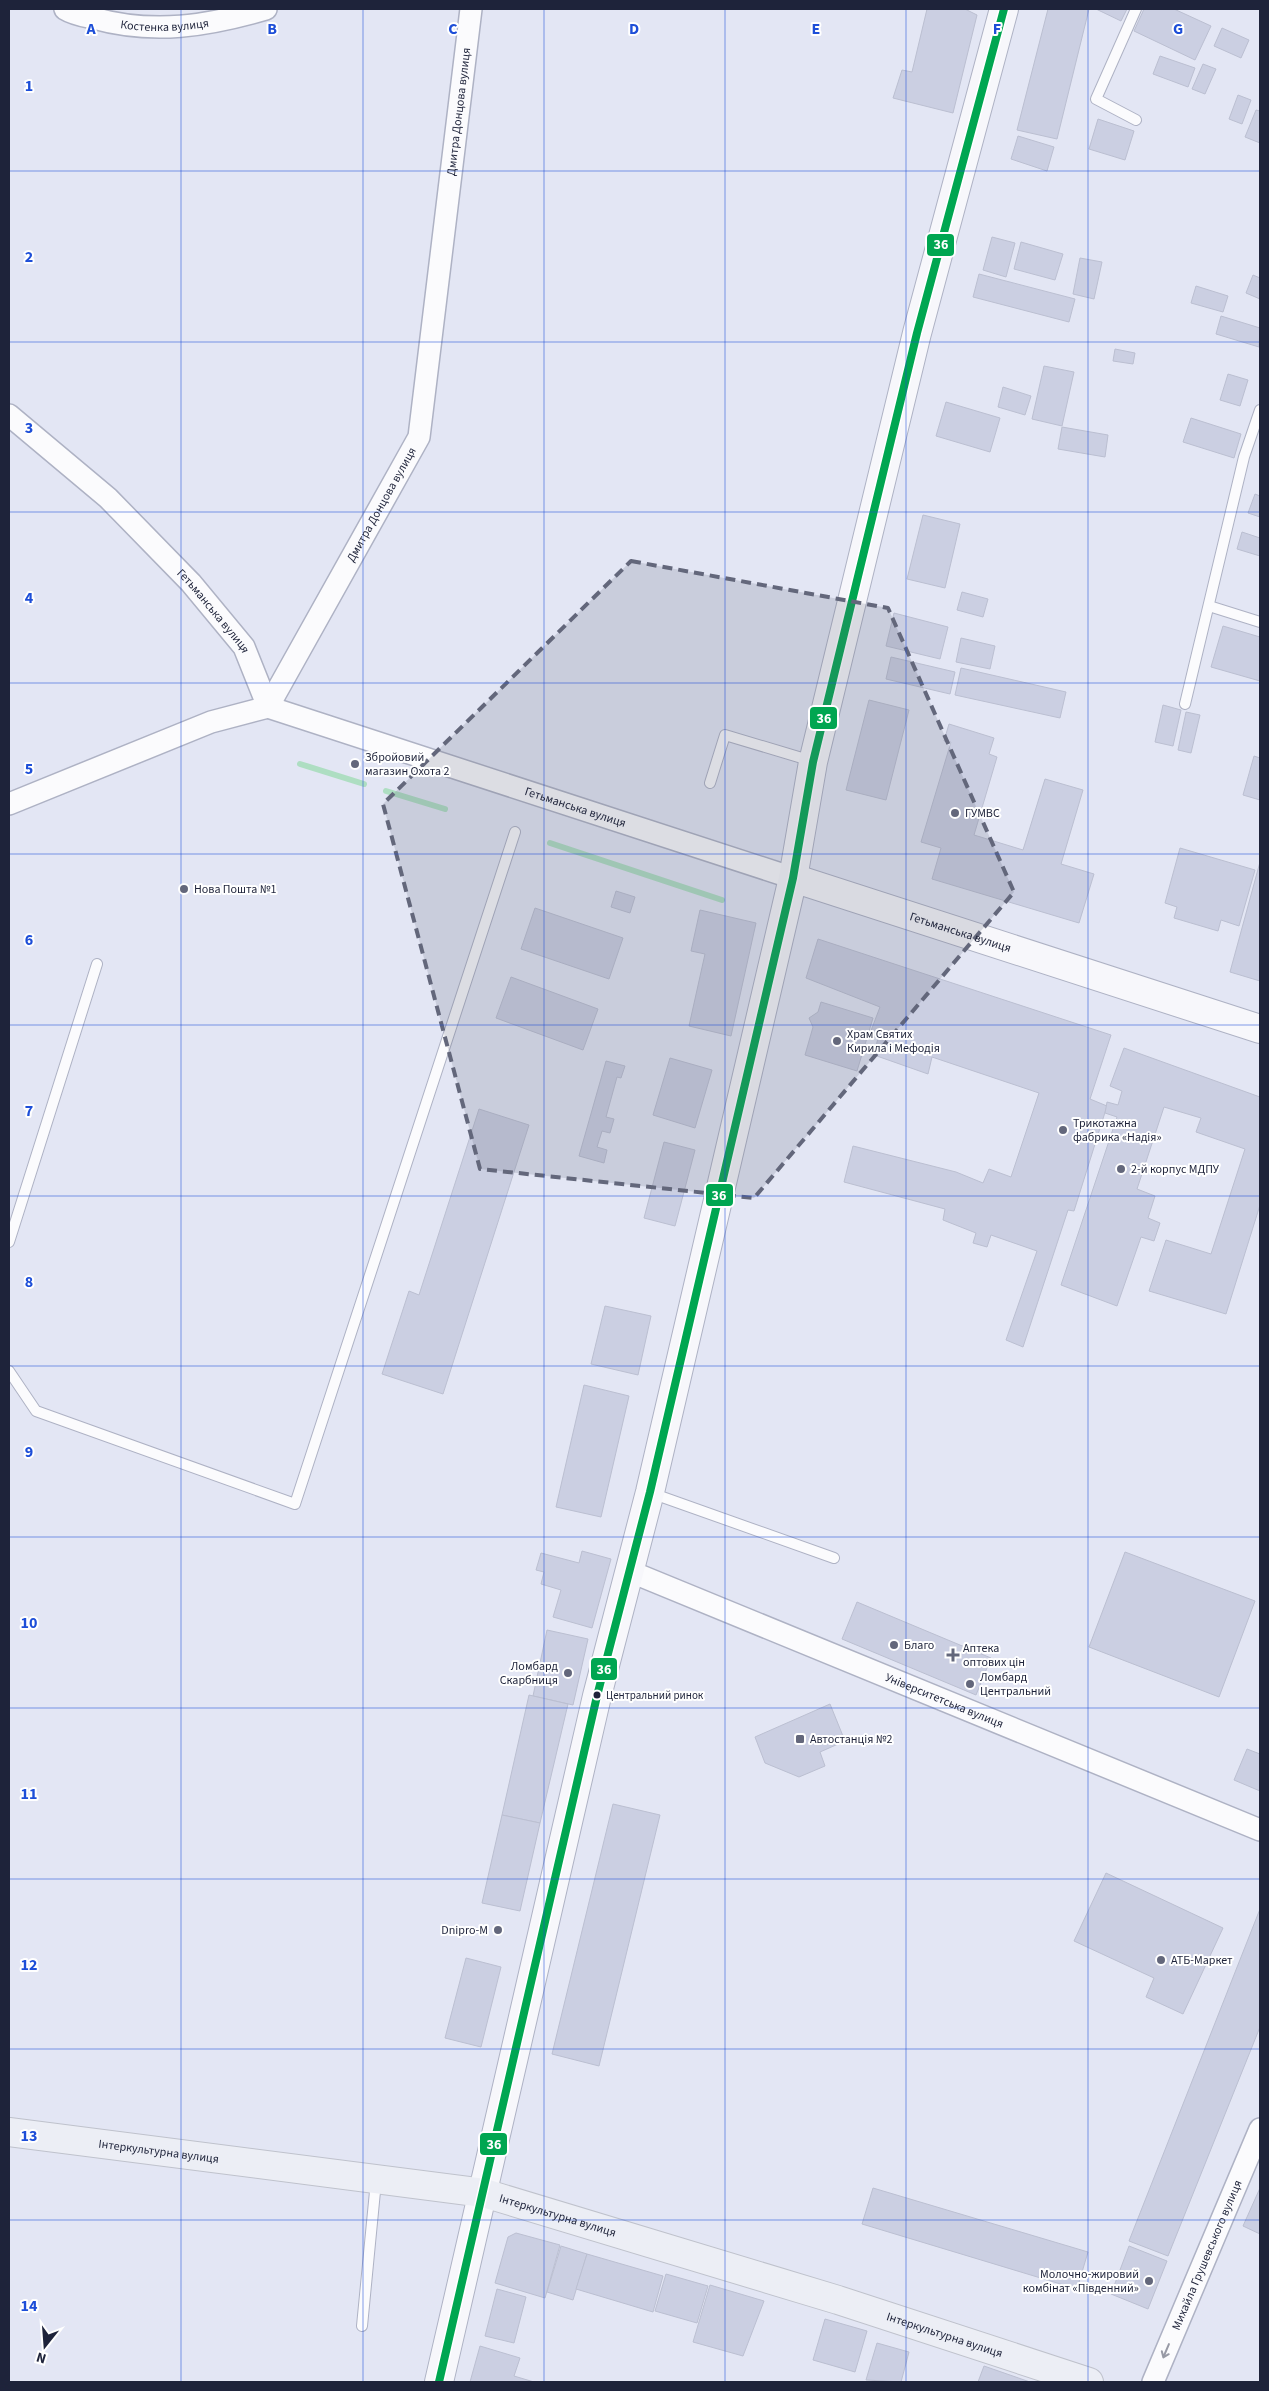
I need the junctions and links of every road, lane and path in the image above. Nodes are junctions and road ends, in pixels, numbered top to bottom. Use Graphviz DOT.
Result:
graph roads {
  1 [pos="65,9"];
  2 [pos="266,9"];
  3 [pos="472,9"];
  4 [pos="1004,9"];
  5 [pos="1136,9"];
  6 [pos="1136,120"];
  7 [pos="1260,410"];
  8 [pos="9,415"];
  9 [pos="1208,606"];
  10 [pos="1260,622"];
  11 [pos="1185,704"];
  12 [pos="268,707"];
  13 [pos="813,762"];
  14 [pos="710,783"];
  15 [pos="9,804"];
  16 [pos="515,832"];
  17 [pos="793,878"];
  18 [pos="98,964"];
  19 [pos="1260,1029"];
  20 [pos="9,1242"];
  21 [pos="9,1372"];
  22 [pos="650,1492"];
  23 [pos="834,1558"];
  24 [pos="629,1571"];
  25 [pos="1260,1830"];
  26 [pos="1260,2129"];
  27 [pos="9,2132"];
  28 [pos="377,2178"];
  29 [pos="484,2193"];
  30 [pos="362,2326"];
  31 [pos="439,2382"];
  32 [pos="1089,2382"];
  33 [pos="1153,2382"];
  1 -- 2 [label="street, Костенка вулиця"];
  3 -- 12 [label="street, Дмитра Донцова вулиця"];
  4 -- 13 [label="main road"];
  5 -- 6 [label="lane"];
  7 -- 9 [label="lane"];
  8 -- 12 [label="street, Гетьманська вулиця"];
  9 -- 10 [label="lane"];
  9 -- 11 [label="lane"];
  12 -- 15 [label="street"];
  12 -- 17 [label="street, Гетьманська вулиця"];
  13 -- 14 [label="lane"];
  13 -- 17 [label="main road"];
  16 -- 21 [label="lane"];
  17 -- 19 [label="main road, Гетьманська вулиця"];
  17 -- 22 [label="main road"];
  18 -- 20 [label="lane"];
  22 -- 23 [label="lane"];
  22 -- 24 [label="main road"];
  24 -- 25 [label="street, Університетська вулиця"];
  24 -- 29 [label="main road"];
  26 -- 33 [label="street, Михайла Грушевського вулиця, one-way"];
  27 -- 28 [label="highway, Інтеркультурна вулиця"];
  28 -- 29 [label="highway, Інтеркультурна вулиця"];
  28 -- 30 [label="lane"];
  29 -- 31 [label="main road"];
  29 -- 32 [label="highway, Інтеркультурна вулиця"];
}
